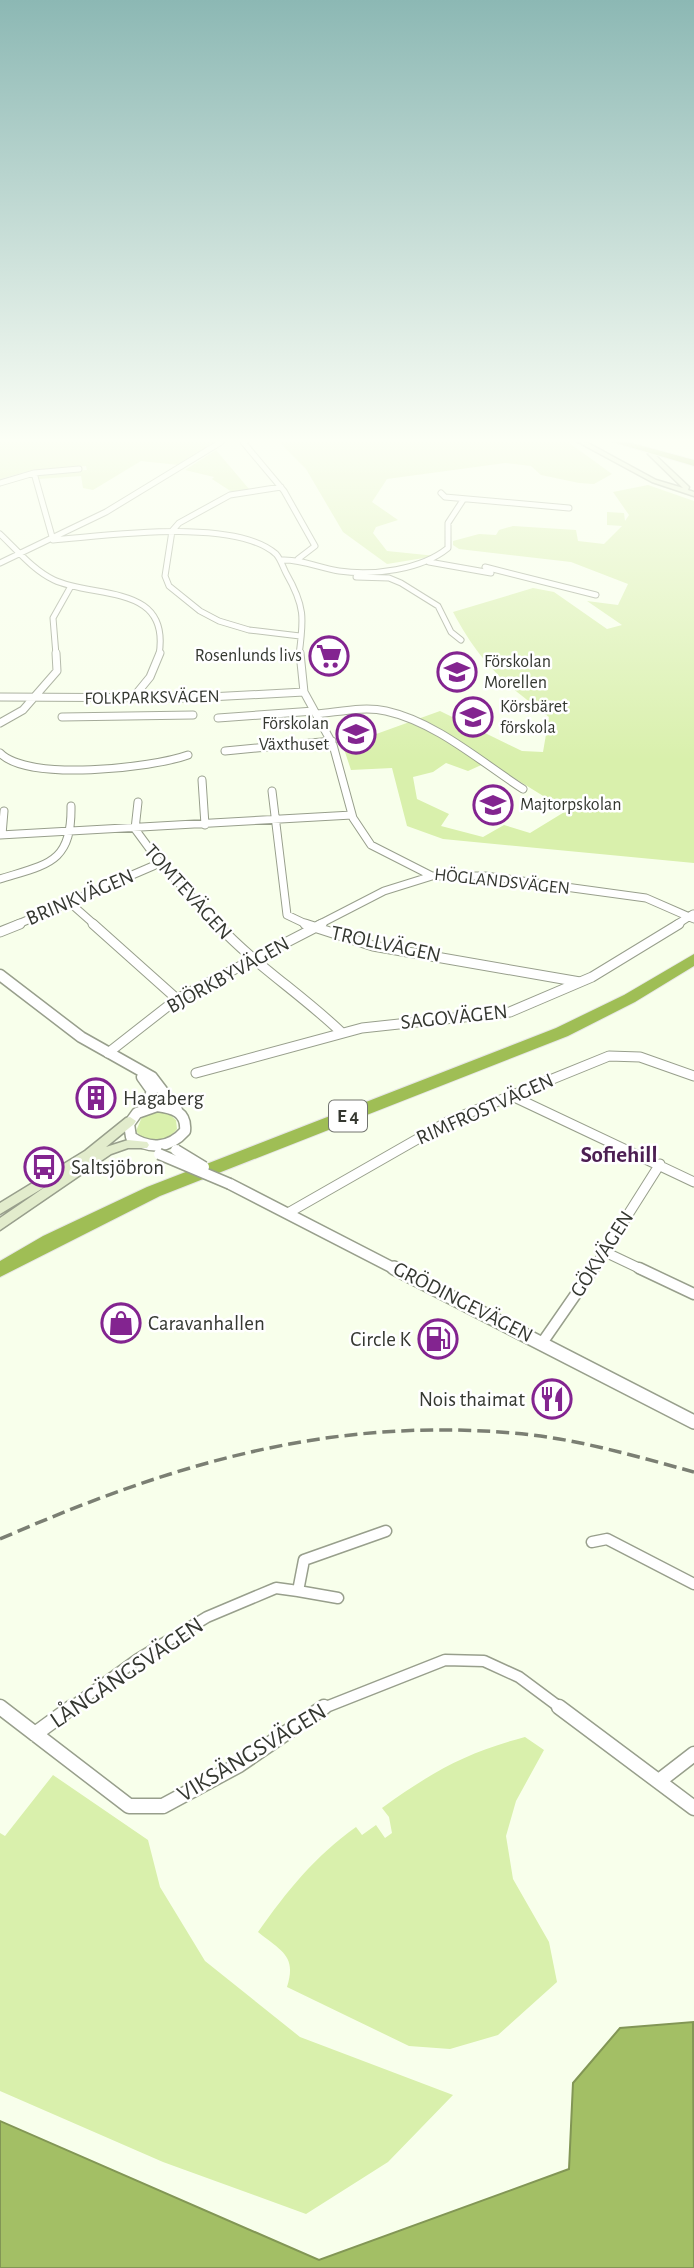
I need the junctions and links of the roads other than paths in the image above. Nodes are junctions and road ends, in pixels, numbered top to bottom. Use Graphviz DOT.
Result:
graph roads {
  1 [pos="16,548"];
  2 [pos="32,548"];
  3 [pos="169,548"];
  4 [pos="261,548"];
  5 [pos="313,548"];
  6 [pos="448,548"];
  7 [pos="21,552"];
  8 [pos="298,559"];
  9 [pos="281,560"];
  10 [pos="428,562"];
  11 [pos="0,563"];
  12 [pos="485,567"];
  13 [pos="354,572"];
  14 [pos="536,581"];
  15 [pos="71,586"];
  16 [pos="596,595"];
  17 [pos="300,636"];
  18 [pos="461,640"];
  19 [pos="304,692"];
  20 [pos="0,698"];
  21 [pos="31,699"];
  22 [pos="117,699"];
  23 [pos="132,699"];
  24 [pos="315,713"];
  25 [pos="193,715"];
  26 [pos="115,716"];
  27 [pos="62,717"];
  28 [pos="218,718"];
  29 [pos="0,723"];
  30 [pos="332,741"];
  31 [pos="225,751"];
  32 [pos="0,753"];
  33 [pos="188,755"];
  34 [pos="202,780"];
  35 [pos="523,789"];
  36 [pos="272,792"];
  37 [pos="138,802"];
  38 [pos="71,806"];
  39 [pos="4,811"];
  40 [pos="352,815"];
  41 [pos="276,820"];
  42 [pos="205,825"];
  43 [pos="135,829"];
  44 [pos="71,832"];
  45 [pos="1,835"];
  46 [pos="160,863"];
  47 [pos="432,876"];
  48 [pos="0,878"];
  49 [pos="69,902"];
  50 [pos="693,916"];
  51 [pos="314,929"];
  52 [pos="0,932"];
  53 [pos="694,947"];
  54 [pos="694,959"];
  55 [pos="253,960"];
  56 [pos="0,975"];
  57 [pos="582,982"];
  58 [pos="177,999"];
  59 [pos="341,1032"];
  60 [pos="108,1053"];
  61 [pos="129,1066"];
  62 [pos="196,1073"];
  63 [pos="694,1076"];
  64 [pos="510,1095"];
  65 [pos="145,1109"];
  66 [pos="177,1110"];
  67 [pos="130,1121"];
  68 [pos="146,1145"];
  69 [pos="176,1145"];
  70 [pos="660,1164"];
  71 [pos="694,1182"];
  72 [pos="230,1184"];
  73 [pos="0,1209"];
  74 [pos="288,1213"];
  75 [pos="0,1225"];
  76 [pos="605,1252"];
  77 [pos="0,1257"];
  78 [pos="0,1270"];
  79 [pos="694,1294"];
  80 [pos="542,1343"];
  81 [pos="694,1422"];
  82 [pos="386,1531"];
  83 [pos="592,1542"];
  84 [pos="694,1584"];
  85 [pos="298,1591"];
  86 [pos="338,1598"];
  87 [pos="0,1707"];
  88 [pos="35,1734"];
  89 [pos="694,1755"];
  90 [pos="659,1781"];
  91 [pos="694,1808"];
  1 -- 7 [label="street"];
  2 -- 7 [label="street"];
  3 -- 17 [label="street"];
  4 -- 9 [label="street"];
  5 -- 8 [label="street"];
  6 -- 10 [label="street"];
  7 -- 11 [label="street"];
  7 -- 15 [label="street"];
  8 -- 9 [label="street"];
  8 -- 13 [label="street"];
  9 -- 17 [label="street, HÖGLANDSVÄGEN"];
  10 -- 13 [label="street"];
  10 -- 14 [label="street"];
  12 -- 14 [label="street"];
  13 -- 18 [label="street"];
  14 -- 16 [label="street"];
  15 -- 21 [label="street"];
  15 -- 23 [label="street"];
  17 -- 19 [label="street, HÖGLANDSVÄGEN"];
  19 -- 23 [label="street, FOLKPARKSVÄGEN"];
  19 -- 24 [label="street, HÖGLANDSVÄGEN"];
  20 -- 21 [label="street, FOLKPARKSVÄGEN"];
  21 -- 22 [label="street, FOLKPARKSVÄGEN"];
  21 -- 29 [label="street"];
  22 -- 23 [label="street, FOLKPARKSVÄGEN"];
  22 -- 26 [label="street"];
  24 -- 28 [label="street"];
  24 -- 30 [label="street, HÖGLANDSVÄGEN"];
  24 -- 35 [label="street"];
  25 -- 26 [label="street"];
  26 -- 27 [label="street"];
  30 -- 31 [label="street"];
  30 -- 40 [label="street, HÖGLANDSVÄGEN"];
  32 -- 33 [label="street"];
  34 -- 42 [label="street"];
  36 -- 41 [label="street"];
  37 -- 43 [label="street"];
  38 -- 44 [label="street"];
  39 -- 45 [label="street"];
  40 -- 41 [label="street"];
  40 -- 47 [label="street, HÖGLANDSVÄGEN"];
  41 -- 42 [label="street"];
  41 -- 51 [label="street, TROLLVÄGEN"];
  42 -- 43 [label="street"];
  43 -- 44 [label="street"];
  43 -- 46 [label="street, TOMTEVÄGEN"];
  44 -- 45 [label="street"];
  44 -- 48 [label="street"];
  46 -- 49 [label="street, BRINKVÄGEN"];
  46 -- 55 [label="street, TOMTEVÄGEN"];
  47 -- 50 [label="street, HÖGLANDSVÄGEN"];
  47 -- 51 [label="street, BJÖRKBYVÄGEN"];
  49 -- 52 [label="street, BRINKVÄGEN"];
  49 -- 58 [label="street"];
  50 -- 57 [label="street, SAGOVÄGEN"];
  51 -- 55 [label="street, BJÖRKBYVÄGEN"];
  51 -- 57 [label="street, TROLLVÄGEN"];
  53 -- 77 [label="highway, E 4"];
  54 -- 78 [label="highway, E 4"];
  55 -- 58 [label="street, BJÖRKBYVÄGEN"];
  55 -- 59 [label="street, TOMTEVÄGEN"];
  56 -- 60 [label="street"];
  57 -- 59 [label="street, SAGOVÄGEN"];
  58 -- 60 [label="street, BJÖRKBYVÄGEN"];
  59 -- 62 [label="street, SAGOVÄGEN"];
  60 -- 61 [label="street"];
  61 -- 65 [label="street"];
  61 -- 66 [label="street"];
  63 -- 64 [label="street, RIMFROSTVÄGEN"];
  64 -- 70 [label="street"];
  64 -- 74 [label="street, RIMFROSTVÄGEN"];
  65 -- 66 [label="street"];
  65 -- 67 [label="street"];
  66 -- 69 [label="street"];
  67 -- 68 [label="street, GRÖDINGEVÄGEN"];
  67 -- 73 [label="main road"];
  68 -- 69 [label="street"];
  68 -- 72 [label="street, GRÖDINGEVÄGEN, bridge"];
  68 -- 75 [label="main road"];
  69 -- 72 [label="street, GRÖDINGEVÄGEN, bridge"];
  70 -- 71 [label="street"];
  70 -- 76 [label="street, GÖKVÄGEN"];
  72 -- 74 [label="street, GRÖDINGEVÄGEN"];
  74 -- 80 [label="street, GRÖDINGEVÄGEN"];
  76 -- 79 [label="street"];
  76 -- 80 [label="street, GÖKVÄGEN"];
  80 -- 81 [label="street, GRÖDINGEVÄGEN"];
  82 -- 85 [label="street"];
  83 -- 84 [label="street"];
  85 -- 86 [label="street, LÅNGÄNGSVÄGEN"];
  85 -- 88 [label="street, LÅNGÄNGSVÄGEN"];
  87 -- 88 [label="street, VIKSÄNGSVÄGEN"];
  88 -- 90 [label="street, VIKSÄNGSVÄGEN"];
  89 -- 90 [label="street"];
  90 -- 91 [label="street, VIKSÄNGSVÄGEN"];
}
